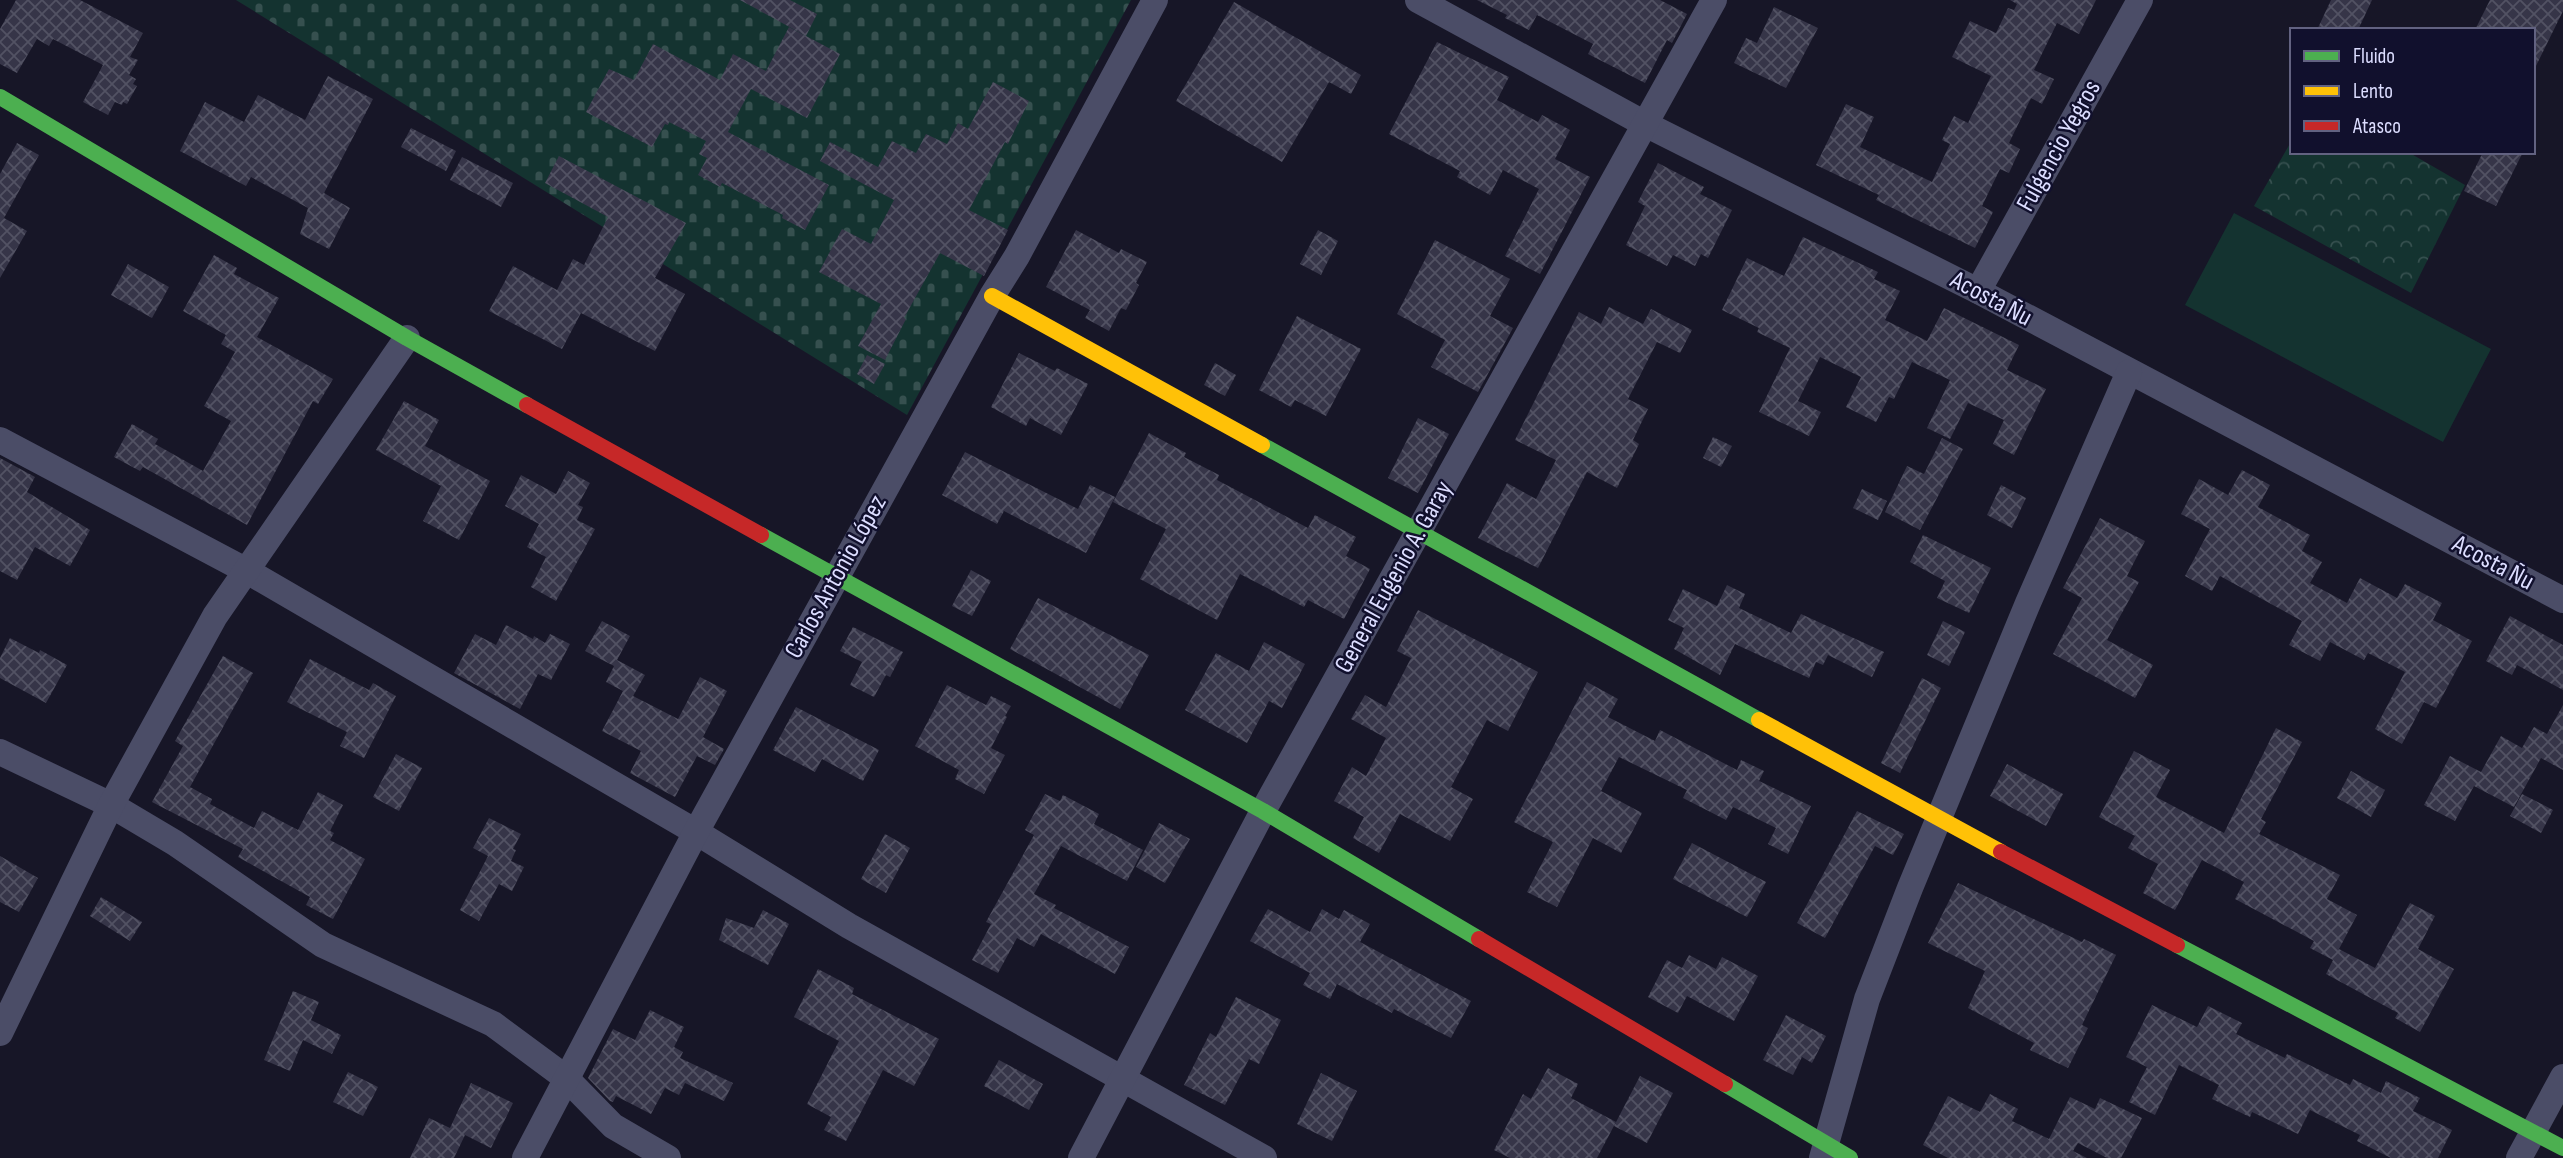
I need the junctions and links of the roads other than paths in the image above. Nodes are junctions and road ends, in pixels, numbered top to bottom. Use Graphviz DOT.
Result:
graph roads {
  1 [pos="1155,0"];
  2 [pos="1418,0"];
  3 [pos="1714,0"];
  4 [pos="2140,0"];
  5 [pos="0,97"];
  6 [pos="1645,124"];
  7 [pos="1978,291"];
  8 [pos="992,296"];
  9 [pos="407,338"];
  10 [pos="2129,372"];
  11 [pos="0,440"];
  12 [pos="1419,530"];
  13 [pos="247,571"];
  14 [pos="836,577"];
  15 [pos="2563,600"];
  16 [pos="0,752"];
  17 [pos="111,805"];
  18 [pos="1263,811"];
  19 [pos="1938,819"];
  20 [pos="696,832"];
  21 [pos="0,1033"];
  22 [pos="2563,1077"];
  23 [pos="566,1079"];
  24 [pos="1122,1080"];
  25 [pos="2533,1132"];
  26 [pos="2563,1148"];
  27 [pos="1823,1151"];
  28 [pos="524,1158"];
  29 [pos="668,1158"];
  30 [pos="1082,1158"];
  31 [pos="1264,1158"];
  32 [pos="1850,1158"];
  33 [pos="2519,1158"];
  1 -- 8 [label="street, Carlos Antonio López"];
  2 -- 6 [label="street, Acosta Ñu"];
  3 -- 6 [label="street, General Eugenio A. Garay"];
  4 -- 7 [label="street, Fulgencio Yegros"];
  5 -- 9 [label="street"];
  6 -- 7 [label="street, Acosta Ñu"];
  6 -- 12 [label="street, General Eugenio A. Garay"];
  7 -- 10 [label="street, Acosta Ñu"];
  8 -- 12 [label="street"];
  8 -- 14 [label="street, Carlos Antonio López"];
  9 -- 13 [label="street"];
  9 -- 14 [label="street"];
  10 -- 15 [label="street, Acosta Ñu"];
  10 -- 19 [label="street"];
  11 -- 13 [label="street"];
  12 -- 18 [label="street, General Eugenio A. Garay"];
  12 -- 19 [label="street"];
  13 -- 17 [label="street"];
  13 -- 20 [label="street"];
  14 -- 18 [label="street"];
  14 -- 20 [label="street, Carlos Antonio López"];
  16 -- 17 [label="street"];
  17 -- 21 [label="street"];
  17 -- 23 [label="street"];
  18 -- 24 [label="street, General Eugenio A. Garay"];
  18 -- 27 [label="street"];
  19 -- 25 [label="street"];
  19 -- 27 [label="street"];
  20 -- 23 [label="street, Carlos Antonio López"];
  20 -- 24 [label="street"];
  22 -- 25 [label="street"];
  23 -- 28 [label="street, Carlos Antonio López"];
  23 -- 29 [label="street"];
  24 -- 30 [label="street, General Eugenio A. Garay"];
  24 -- 31 [label="street"];
  25 -- 26 [label="street"];
  25 -- 33 [label="street"];
  27 -- 32 [label="street"];
}
